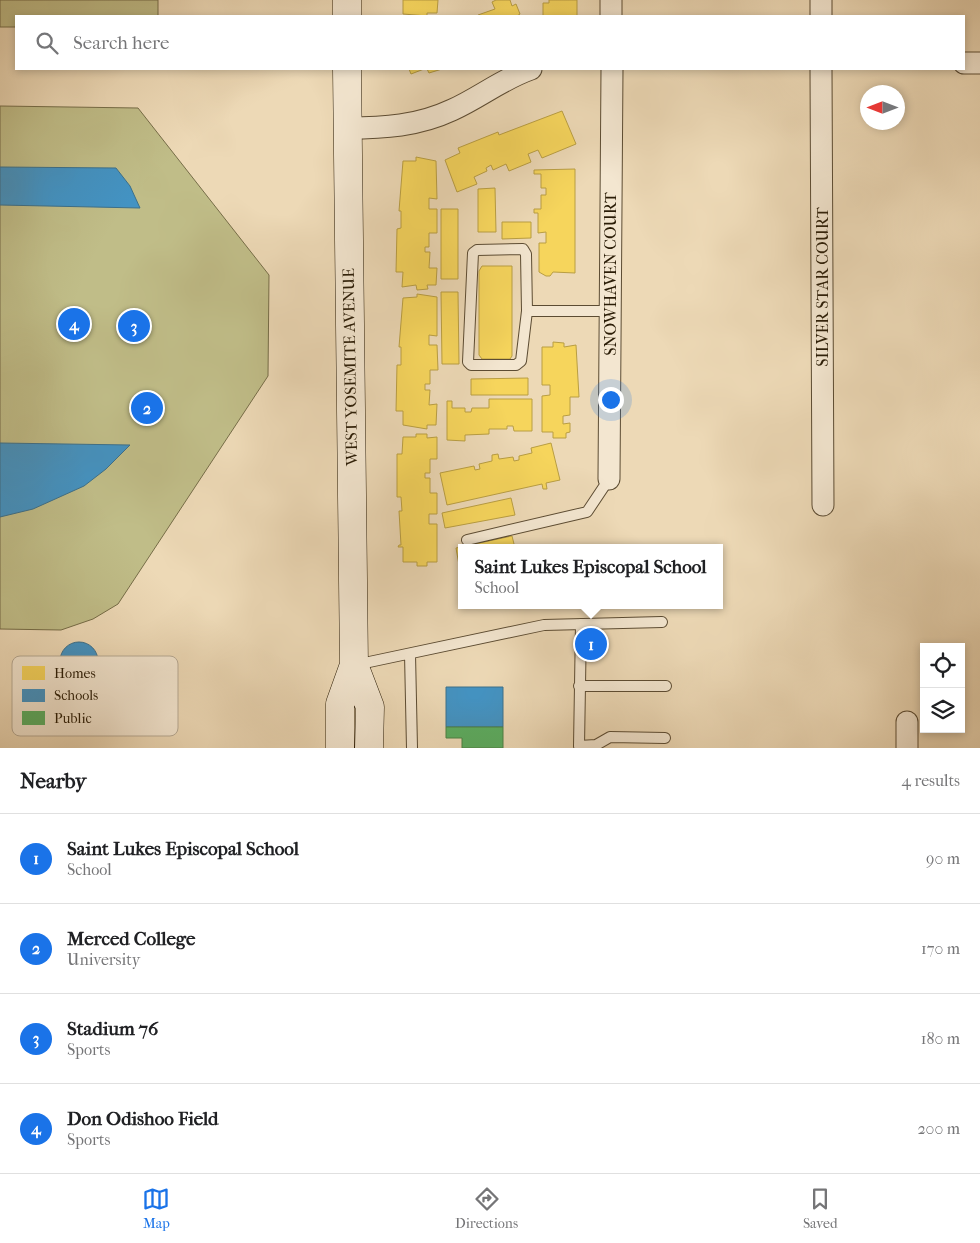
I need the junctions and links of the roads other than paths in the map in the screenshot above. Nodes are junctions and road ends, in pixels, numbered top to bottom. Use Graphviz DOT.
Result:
graph roads {
  1 [pos="347,0"];
  2 [pos="611,0"];
  3 [pos="821,0"];
  4 [pos="347,15"];
  5 [pos="612,15"];
  6 [pos="821,15"];
  7 [pos="965,63"];
  8 [pos="980,63"];
  9 [pos="347,70"];
  10 [pos="528,70"];
  11 [pos="612,70"];
  12 [pos="821,70"];
  13 [pos="347,128"];
  14 [pos="527,311"];
  15 [pos="610,311"];
  16 [pos="609,479"];
  17 [pos="823,505"];
  18 [pos="468,540"];
  19 [pos="662,622"];
  20 [pos="581,624"];
  21 [pos="410,654"];
  22 [pos="354,665"];
  23 [pos="579,686"];
  24 [pos="666,686"];
  25 [pos="907,722"];
  26 [pos="665,738"];
  27 [pos="340,748"];
  28 [pos="369,748"];
  29 [pos="412,748"];
  30 [pos="907,748"];
  1 -- 4 [label="main road"];
  2 -- 5 [label="street"];
  3 -- 6 [label="street"];
  7 -- 8 [label="street"];
  9 -- 13 [label="main road, WEST YOSEMITE AVENUE"];
  10 -- 13 [label="street"];
  11 -- 15 [label="street, SNOWHAVEN COURT"];
  12 -- 17 [label="street, SILVER STAR COURT"];
  13 -- 22 [label="main road, WEST YOSEMITE AVENUE"];
  14 -- 14 [label="lane"];
  14 -- 15 [label="lane"];
  15 -- 16 [label="street, SNOWHAVEN COURT"];
  16 -- 18 [label="lane"];
  19 -- 20 [label="lane"];
  20 -- 21 [label="lane"];
  20 -- 23 [label="lane"];
  21 -- 22 [label="lane"];
  21 -- 29 [label="lane"];
  22 -- 27 [label="main road, WEST YOSEMITE AVENUE"];
  22 -- 28 [label="main road, WEST YOSEMITE AVENUE"];
  23 -- 24 [label="lane"];
  23 -- 26 [label="lane"];
  25 -- 30 [label="street"];
}
